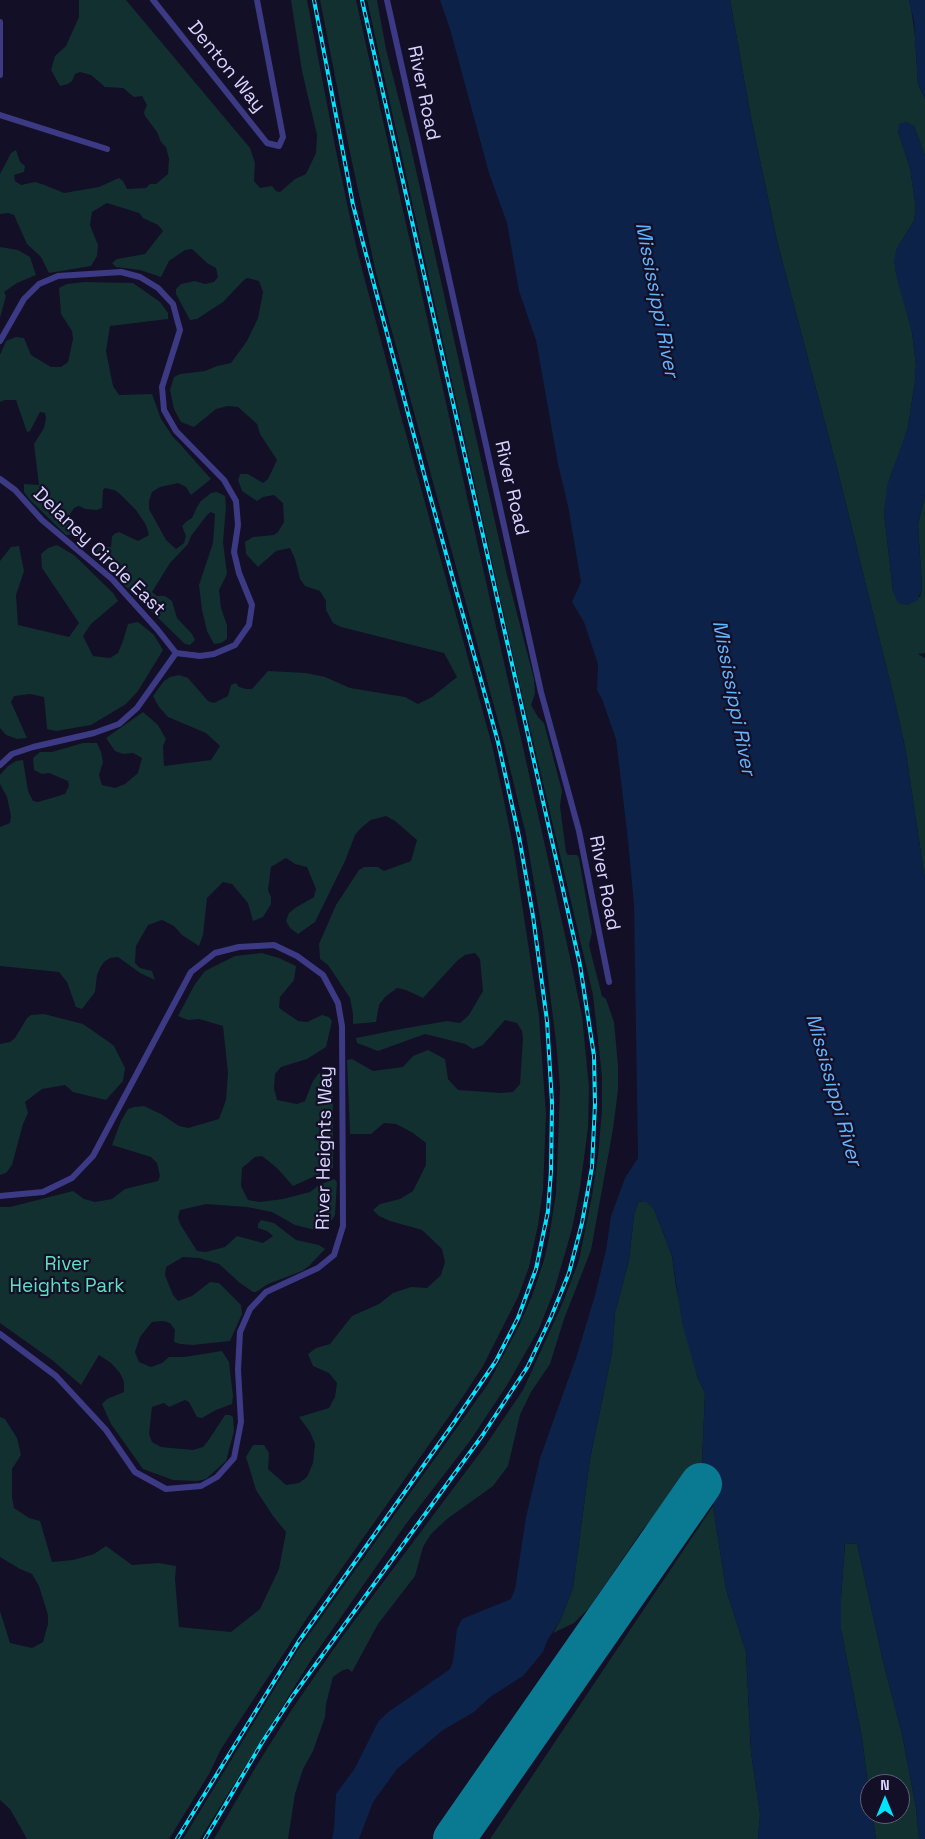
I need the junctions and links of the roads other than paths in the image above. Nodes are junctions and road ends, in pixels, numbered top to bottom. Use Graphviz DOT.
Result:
graph roads {
  1 [pos="153,0"];
  2 [pos="257,0"];
  3 [pos="387,0"];
  4 [pos="0,22"];
  5 [pos="0,75"];
  6 [pos="0,115"];
  7 [pos="107,149"];
  8 [pos="0,341"];
  9 [pos="0,480"];
  10 [pos="176,653"];
  11 [pos="0,765"];
  12 [pos="609,982"];
  13 [pos="0,1196"];
  14 [pos="0,1334"];
  1 -- 2 [label="street, Denton Way"];
  3 -- 12 [label="street, River Road"];
  4 -- 5 [label="street"];
  6 -- 7 [label="street"];
  8 -- 10 [label="street"];
  9 -- 10 [label="street, Delaney Circle East"];
  10 -- 11 [label="street"];
  13 -- 14 [label="street, River Heights Way"];
}
